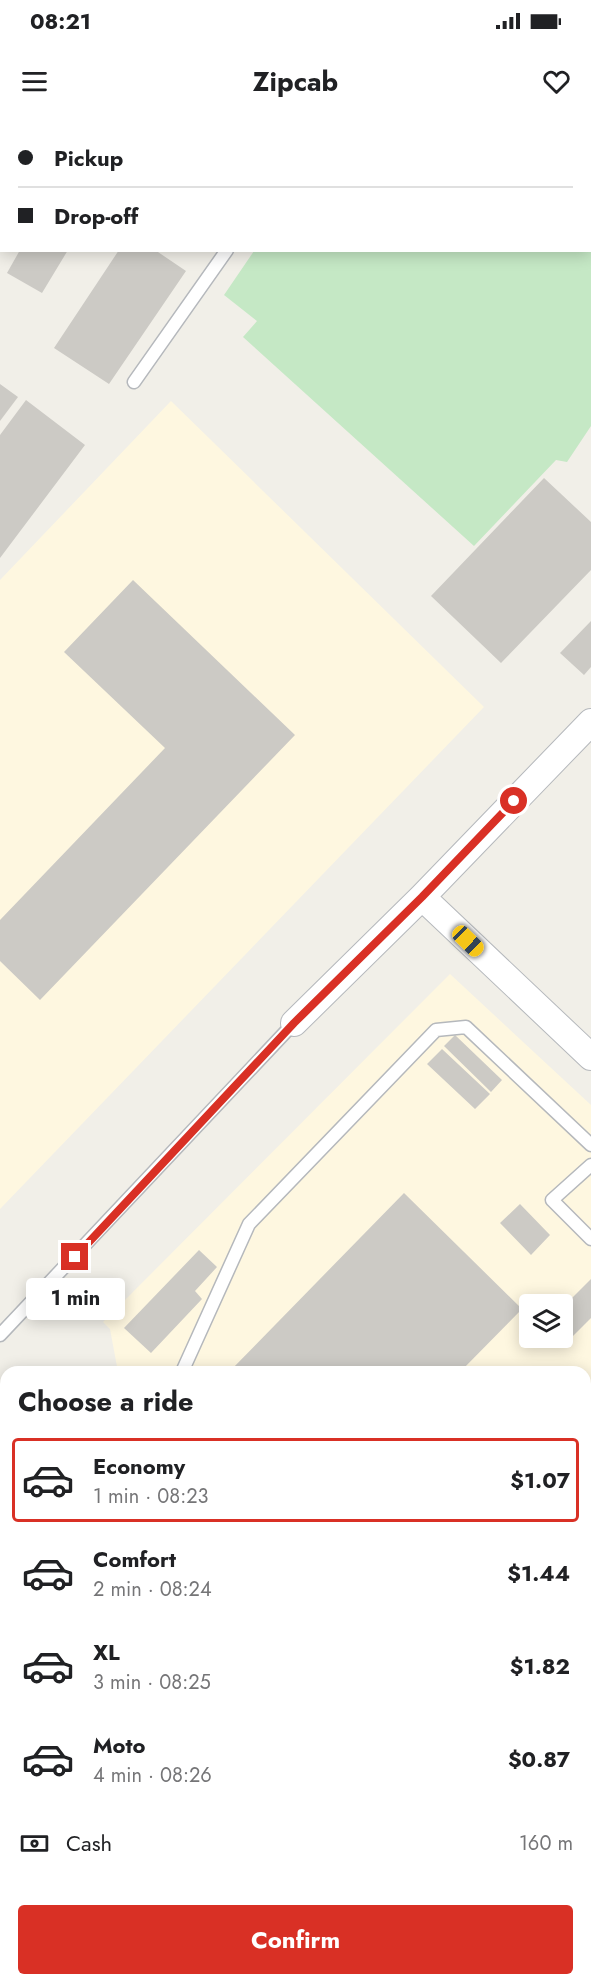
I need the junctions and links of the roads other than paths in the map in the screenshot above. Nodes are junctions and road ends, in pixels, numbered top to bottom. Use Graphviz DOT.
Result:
graph roads {
  1 [pos="226,252"];
  2 [pos="134,382"];
  3 [pos="591,722"];
  4 [pos="422,897"];
  5 [pos="294,1023"];
  6 [pos="591,1057"];
  7 [pos="591,1145"];
  8 [pos="591,1165"];
  9 [pos="591,1239"];
  10 [pos="0,1335"];
  11 [pos="185,1366"];
  1 -- 2 [label="lane"];
  3 -- 4 [label="street"];
  4 -- 5 [label="street"];
  4 -- 6 [label="street"];
  5 -- 10 [label="lane"];
  7 -- 11 [label="lane"];
  8 -- 9 [label="lane"];
}
